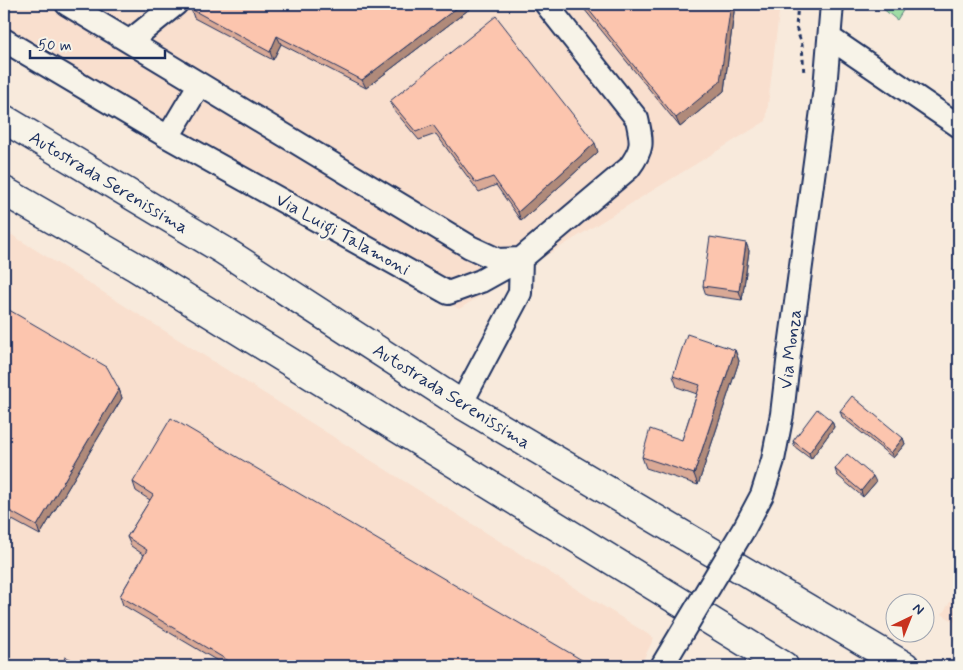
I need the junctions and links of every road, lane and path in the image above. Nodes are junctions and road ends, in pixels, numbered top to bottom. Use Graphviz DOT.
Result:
graph roads {
  1 [pos="66,4"];
  2 [pos="176,4"];
  3 [pos="546,4"];
  4 [pos="798,4"];
  5 [pos="832,4"];
  6 [pos="830,38"];
  7 [pos="4,40"];
  8 [pos="130,42"];
  9 [pos="802,45"];
  10 [pos="199,85"];
  11 [pos="4,119"];
  12 [pos="959,126"];
  13 [pos="168,136"];
  14 [pos="4,190"];
  15 [pos="520,259"];
  16 [pos="461,404"];
  17 [pos="662,666"];
  18 [pos="784,666"];
  19 [pos="905,666"];
  1 -- 8 [label="street"];
  2 -- 8 [label="street"];
  3 -- 15 [label="street, Via Luigi Talamoni"];
  4 -- 9 [label="path"];
  5 -- 6 [label="street, Via Monza"];
  6 -- 12 [label="street"];
  6 -- 17 [label="street, Via Monza, bridge"];
  7 -- 13 [label="street, Via Luigi Talamoni"];
  8 -- 10 [label="street"];
  10 -- 13 [label="street"];
  10 -- 15 [label="street"];
  11 -- 16 [label="highway, Autostrada Serenissima"];
  13 -- 15 [label="street, Via Luigi Talamoni"];
  14 -- 18 [label="highway"];
  15 -- 16 [label="street"];
  16 -- 19 [label="highway, Autostrada Serenissima"];
}
